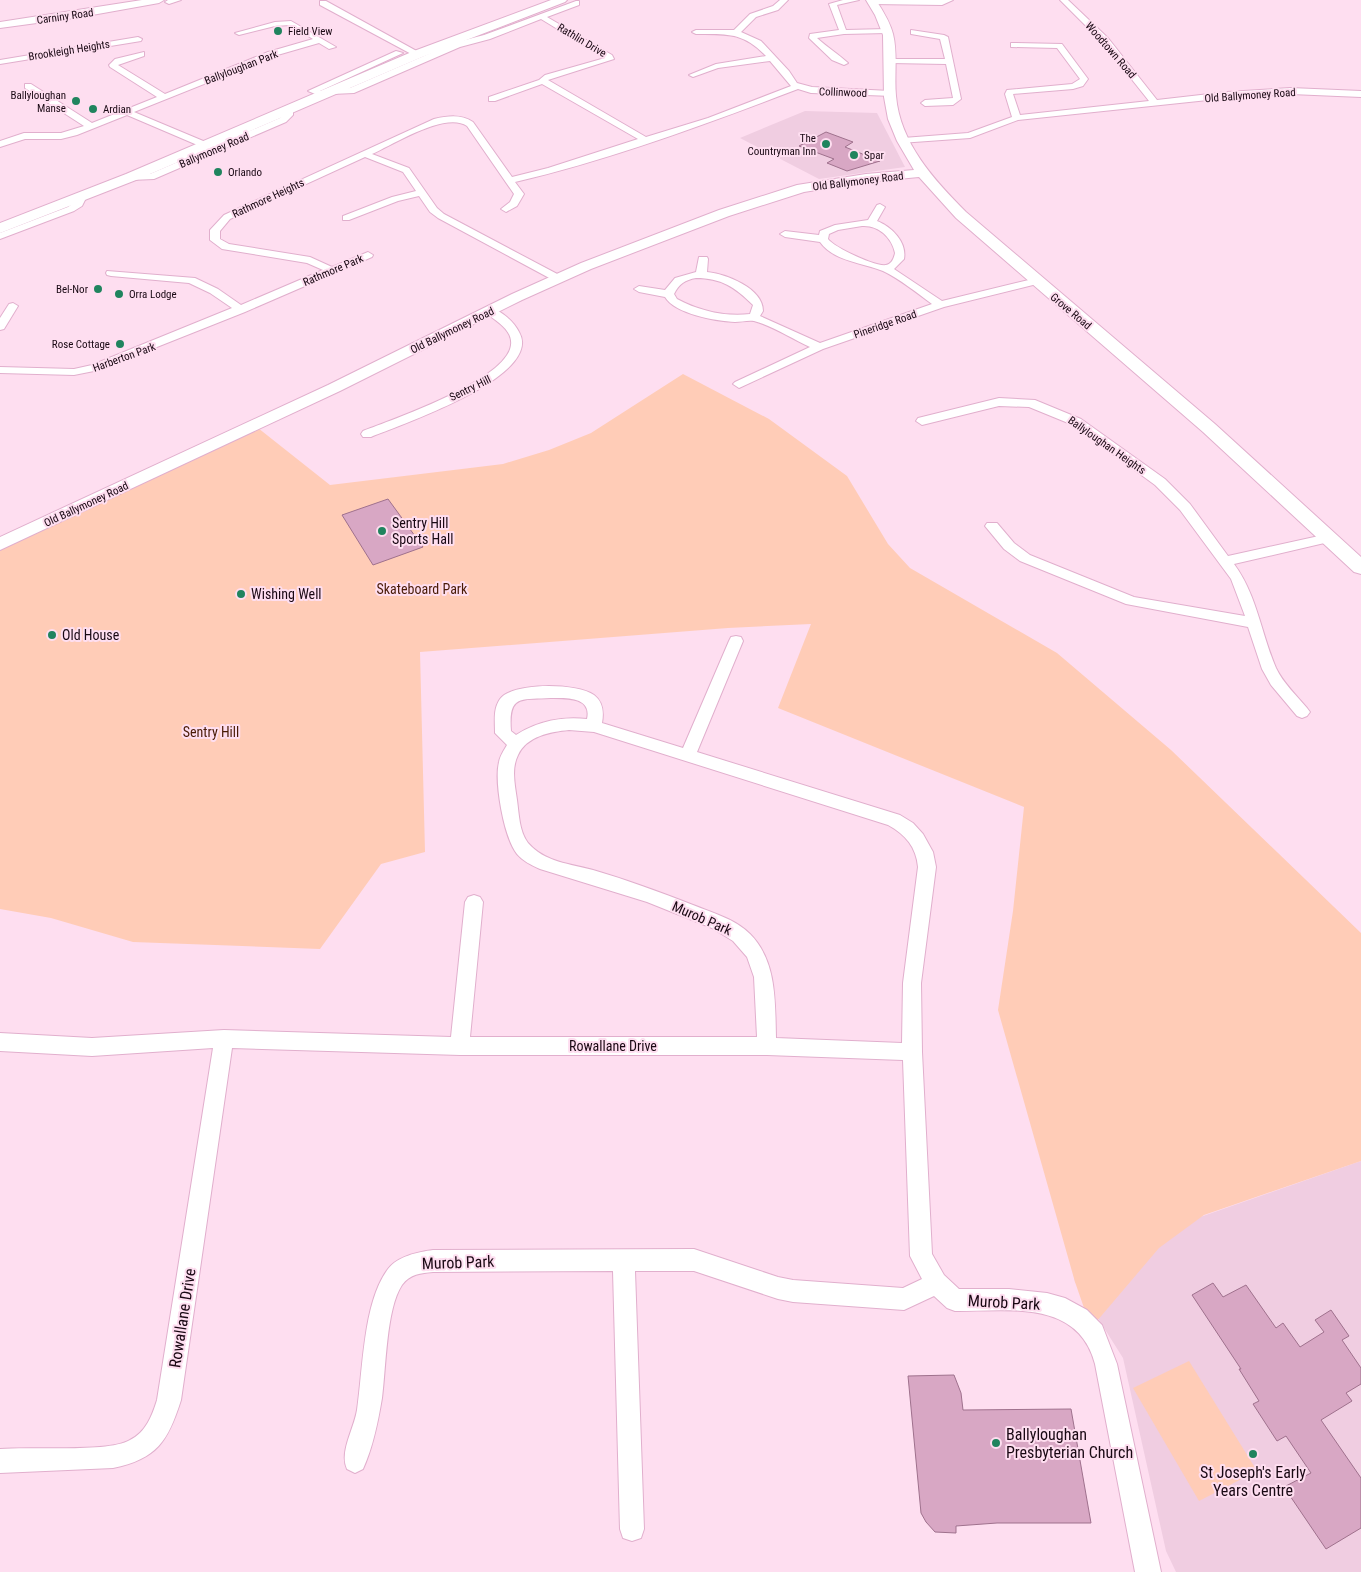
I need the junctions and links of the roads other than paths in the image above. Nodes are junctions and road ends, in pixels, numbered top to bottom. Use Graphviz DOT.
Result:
graph roads {
  1 [pos="178,0"];
  2 [pos="561,0"];
  3 [pos="784,0"];
  4 [pos="856,0"];
  5 [pos="948,0"];
  6 [pos="1064,0"];
  7 [pos="164,1"];
  8 [pos="872,1"];
  9 [pos="324,3"];
  10 [pos="576,3"];
  11 [pos="541,16"];
  12 [pos="0,25"];
  13 [pos="887,31"];
  14 [pos="696,32"];
  15 [pos="736,32"];
  16 [pos="844,32"];
  17 [pos="914,32"];
  18 [pos="239,33"];
  19 [pos="473,33"];
  20 [pos="487,37"];
  21 [pos="138,39"];
  22 [pos="320,40"];
  23 [pos="1014,45"];
  24 [pos="332,47"];
  25 [pos="399,53"];
  26 [pos="141,54"];
  27 [pos="418,54"];
  28 [pos="771,58"];
  29 [pos="890,61"];
  30 [pos="0,62"];
  31 [pos="949,62"];
  32 [pos="844,63"];
  33 [pos="692,75"];
  34 [pos="543,81"];
  35 [pos="28,86"];
  36 [pos="796,87"];
  37 [pos="327,93"];
  38 [pos="890,94"];
  39 [pos="1361,94"];
  40 [pos="164,97"];
  41 [pos="492,99"];
  42 [pos="925,103"];
  43 [pos="1155,103"];
  44 [pos="289,109"];
  45 [pos="127,112"];
  46 [pos="1017,118"];
  47 [pos="91,126"];
  48 [pos="645,140"];
  49 [pos="903,141"];
  50 [pos="0,144"];
  51 [pos="205,145"];
  52 [pos="364,154"];
  53 [pos="922,173"];
  54 [pos="131,177"];
  55 [pos="511,180"];
  56 [pos="421,193"];
  57 [pos="82,196"];
  58 [pos="880,207"];
  59 [pos="506,209"];
  60 [pos="346,218"];
  61 [pos="872,223"];
  62 [pos="0,228"];
  63 [pos="785,234"];
  64 [pos="0,236"];
  65 [pos="823,239"];
  66 [pos="368,255"];
  67 [pos="703,259"];
  68 [pos="886,268"];
  69 [pos="331,270"];
  70 [pos="111,273"];
  71 [pos="701,275"];
  72 [pos="557,278"];
  73 [pos="1036,281"];
  74 [pos="296,286"];
  75 [pos="639,289"];
  76 [pos="669,294"];
  77 [pos="940,305"];
  78 [pos="13,306"];
  79 [pos="241,310"];
  80 [pos="490,310"];
  81 [pos="754,317"];
  82 [pos="0,327"];
  83 [pos="819,347"];
  84 [pos="0,370"];
  85 [pos="739,384"];
  86 [pos="922,421"];
  87 [pos="367,434"];
  88 [pos="992,526"];
  89 [pos="1328,538"];
  90 [pos="0,544"];
  91 [pos="1226,561"];
  92 [pos="1361,568"];
  93 [pos="1254,623"];
  94 [pos="736,641"];
  95 [pos="1302,712"];
  96 [pos="594,726"];
  97 [pos="517,744"];
  98 [pos="688,755"];
  99 [pos="474,902"];
  100 [pos="224,1039"];
  101 [pos="0,1042"];
  102 [pos="460,1046"];
  103 [pos="767,1046"];
  104 [pos="912,1052"];
  105 [pos="624,1262"];
  106 [pos="936,1282"];
  107 [pos="0,1460"];
  108 [pos="355,1461"];
  109 [pos="632,1529"];
  110 [pos="1148,1572"];
  1 -- 7 [label="street, Carniny Road"];
  2 -- 19 [label="main road, Ballymoney Road"];
  3 -- 15 [label="street"];
  4 -- 16 [label="street"];
  5 -- 8 [label="street"];
  6 -- 43 [label="street, Woodtown Road"];
  7 -- 12 [label="street, Carniny Road"];
  8 -- 13 [label="street, Grove Road"];
  9 -- 27 [label="street"];
  10 -- 11 [label="street, Ballymoney Road"];
  11 -- 20 [label="street, Ballymoney Road"];
  11 -- 34 [label="street, Rathlin Drive"];
  13 -- 16 [label="street"];
  13 -- 29 [label="street, Grove Road"];
  14 -- 15 [label="street"];
  15 -- 28 [label="street"];
  16 -- 32 [label="street"];
  17 -- 31 [label="street"];
  18 -- 22 [label="street"];
  19 -- 20 [label="street"];
  19 -- 27 [label="main road, Ballymoney Road"];
  20 -- 37 [label="street, Ballymoney Road"];
  21 -- 30 [label="street, Brookleigh Heights"];
  22 -- 24 [label="street"];
  22 -- 40 [label="street, Ballyloughan Park"];
  23 -- 46 [label="street"];
  25 -- 37 [label="street"];
  26 -- 40 [label="street"];
  27 -- 37 [label="main road, Ballymoney Road"];
  28 -- 33 [label="street"];
  28 -- 36 [label="street"];
  29 -- 31 [label="street"];
  29 -- 38 [label="street, Grove Road"];
  31 -- 42 [label="street"];
  34 -- 41 [label="street, Rathlin Drive"];
  34 -- 48 [label="street"];
  35 -- 47 [label="street"];
  36 -- 38 [label="street, Collinwood"];
  36 -- 48 [label="street, Collinwood"];
  37 -- 44 [label="main road, Ballymoney Road"];
  38 -- 49 [label="street, Grove Road"];
  39 -- 43 [label="street, Old Ballymoney Road"];
  40 -- 45 [label="street, Ballyloughan Park"];
  43 -- 46 [label="street, Old Ballymoney Road"];
  44 -- 51 [label="main road, Ballymoney Road"];
  44 -- 54 [label="street, Ballymoney Road"];
  45 -- 47 [label="street, Ballyloughan Park"];
  45 -- 51 [label="street"];
  46 -- 49 [label="street, Old Ballymoney Road"];
  47 -- 50 [label="street, Ballyloughan Park"];
  48 -- 55 [label="street"];
  49 -- 53 [label="street, Grove Road"];
  51 -- 54 [label="main road, Ballymoney Road"];
  52 -- 55 [label="street, Rathmore Heights"];
  52 -- 56 [label="street"];
  52 -- 69 [label="street, Rathmore Heights"];
  53 -- 72 [label="street, Old Ballymoney Road"];
  53 -- 73 [label="street, Grove Road"];
  54 -- 57 [label="main road, Ballymoney Road"];
  55 -- 59 [label="street, Rathmore Heights"];
  56 -- 60 [label="street"];
  56 -- 72 [label="street"];
  57 -- 62 [label="main road, Ballymoney Road"];
  57 -- 64 [label="street, Ballymoney Road"];
  58 -- 61 [label="street"];
  61 -- 65 [label="street"];
  61 -- 68 [label="street"];
  63 -- 65 [label="street"];
  65 -- 68 [label="street"];
  66 -- 69 [label="street, Rathmore Park"];
  67 -- 71 [label="street"];
  68 -- 77 [label="street"];
  69 -- 74 [label="street, Rathmore Park"];
  70 -- 79 [label="street"];
  71 -- 76 [label="street"];
  71 -- 81 [label="street"];
  72 -- 80 [label="street, Old Ballymoney Road"];
  73 -- 77 [label="street, Pineridge Road"];
  73 -- 89 [label="street, Grove Road"];
  74 -- 79 [label="street, Harberton Park"];
  75 -- 76 [label="street"];
  76 -- 81 [label="street"];
  77 -- 83 [label="street, Pineridge Road"];
  78 -- 82 [label="street"];
  79 -- 84 [label="street, Harberton Park"];
  80 -- 87 [label="street, Sentry Hill"];
  80 -- 90 [label="street, Old Ballymoney Road"];
  81 -- 83 [label="street"];
  83 -- 85 [label="street, Pineridge Road"];
  86 -- 91 [label="street, Ballyloughan Heights"];
  88 -- 93 [label="street"];
  89 -- 91 [label="street"];
  89 -- 92 [label="street, Grove Road"];
  91 -- 93 [label="street, Ballyloughan Heights"];
  93 -- 95 [label="street, Ballyloughan Heights"];
  94 -- 98 [label="street"];
  96 -- 97 [label="street, Murob Park"];
  96 -- 97 [label="street"];
  96 -- 98 [label="street, Murob Park"];
  97 -- 103 [label="street, Murob Park"];
  98 -- 104 [label="street, Murob Park"];
  99 -- 102 [label="street"];
  100 -- 101 [label="street, Rowallane Drive"];
  100 -- 102 [label="street, Rowallane Drive"];
  100 -- 107 [label="street, Rowallane Drive"];
  102 -- 103 [label="street, Rowallane Drive"];
  103 -- 104 [label="street"];
  104 -- 106 [label="street, Murob Park"];
  105 -- 106 [label="street, Murob Park"];
  105 -- 108 [label="street, Murob Park"];
  105 -- 109 [label="street"];
  106 -- 110 [label="street, Murob Park"];
}
